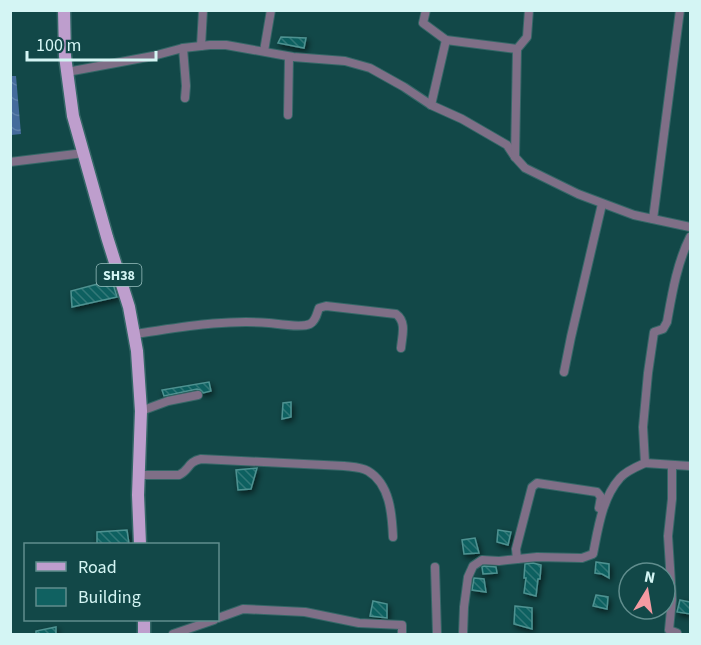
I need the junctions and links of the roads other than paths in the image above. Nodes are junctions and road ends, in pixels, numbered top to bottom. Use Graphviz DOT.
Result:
graph roads {
  1 [pos="64,10"];
  2 [pos="203,10"];
  3 [pos="271,10"];
  4 [pos="426,10"];
  5 [pos="529,10"];
  6 [pos="680,10"];
  7 [pos="446,40"];
  8 [pos="201,46"];
  9 [pos="183,48"];
  10 [pos="517,49"];
  11 [pos="264,51"];
  12 [pos="289,57"];
  13 [pos="67,72"];
  14 [pos="185,98"];
  15 [pos="431,105"];
  16 [pos="288,115"];
  17 [pos="84,153"];
  18 [pos="515,157"];
  19 [pos="10,162"];
  20 [pos="602,204"];
  21 [pos="653,219"];
  22 [pos="690,227"];
  23 [pos="690,237"];
  24 [pos="134,334"];
  25 [pos="401,348"];
  26 [pos="564,372"];
  27 [pos="198,395"];
  28 [pos="141,411"];
  29 [pos="645,463"];
  30 [pos="672,465"];
  31 [pos="690,466"];
  32 [pos="139,475"];
  33 [pos="603,509"];
  34 [pos="393,537"];
  35 [pos="140,543"];
  36 [pos="517,559"];
  37 [pos="435,567"];
  38 [pos="219,618"];
  39 [pos="210,621"];
  40 [pos="173,634"];
  41 [pos="402,634"];
  42 [pos="437,634"];
  43 [pos="463,634"];
  44 [pos="676,634"];
  1 -- 13 [label="main road, SH38"];
  2 -- 8 [label="street"];
  3 -- 11 [label="street"];
  4 -- 7 [label="street"];
  5 -- 10 [label="street"];
  6 -- 21 [label="street"];
  7 -- 10 [label="street"];
  7 -- 15 [label="street"];
  8 -- 9 [label="street"];
  8 -- 11 [label="street"];
  9 -- 13 [label="street"];
  9 -- 14 [label="street"];
  10 -- 18 [label="street"];
  11 -- 12 [label="street"];
  12 -- 15 [label="street"];
  12 -- 16 [label="street"];
  13 -- 17 [label="main road, SH38"];
  15 -- 18 [label="street"];
  17 -- 19 [label="street"];
  17 -- 24 [label="main road, SH38"];
  18 -- 20 [label="street"];
  20 -- 21 [label="street"];
  20 -- 26 [label="street"];
  21 -- 22 [label="street"];
  23 -- 29 [label="street"];
  24 -- 25 [label="street"];
  24 -- 28 [label="main road, SH38"];
  27 -- 28 [label="street"];
  28 -- 32 [label="main road, SH38"];
  29 -- 30 [label="street"];
  29 -- 33 [label="street"];
  30 -- 31 [label="street"];
  30 -- 44 [label="street"];
  32 -- 34 [label="street"];
  32 -- 35 [label="main road, SH38"];
  33 -- 36 [label="street"];
  33 -- 36 [label="street"];
  36 -- 43 [label="street"];
  37 -- 42 [label="street"];
  38 -- 41 [label="street"];
  39 -- 40 [label="street"];
}
